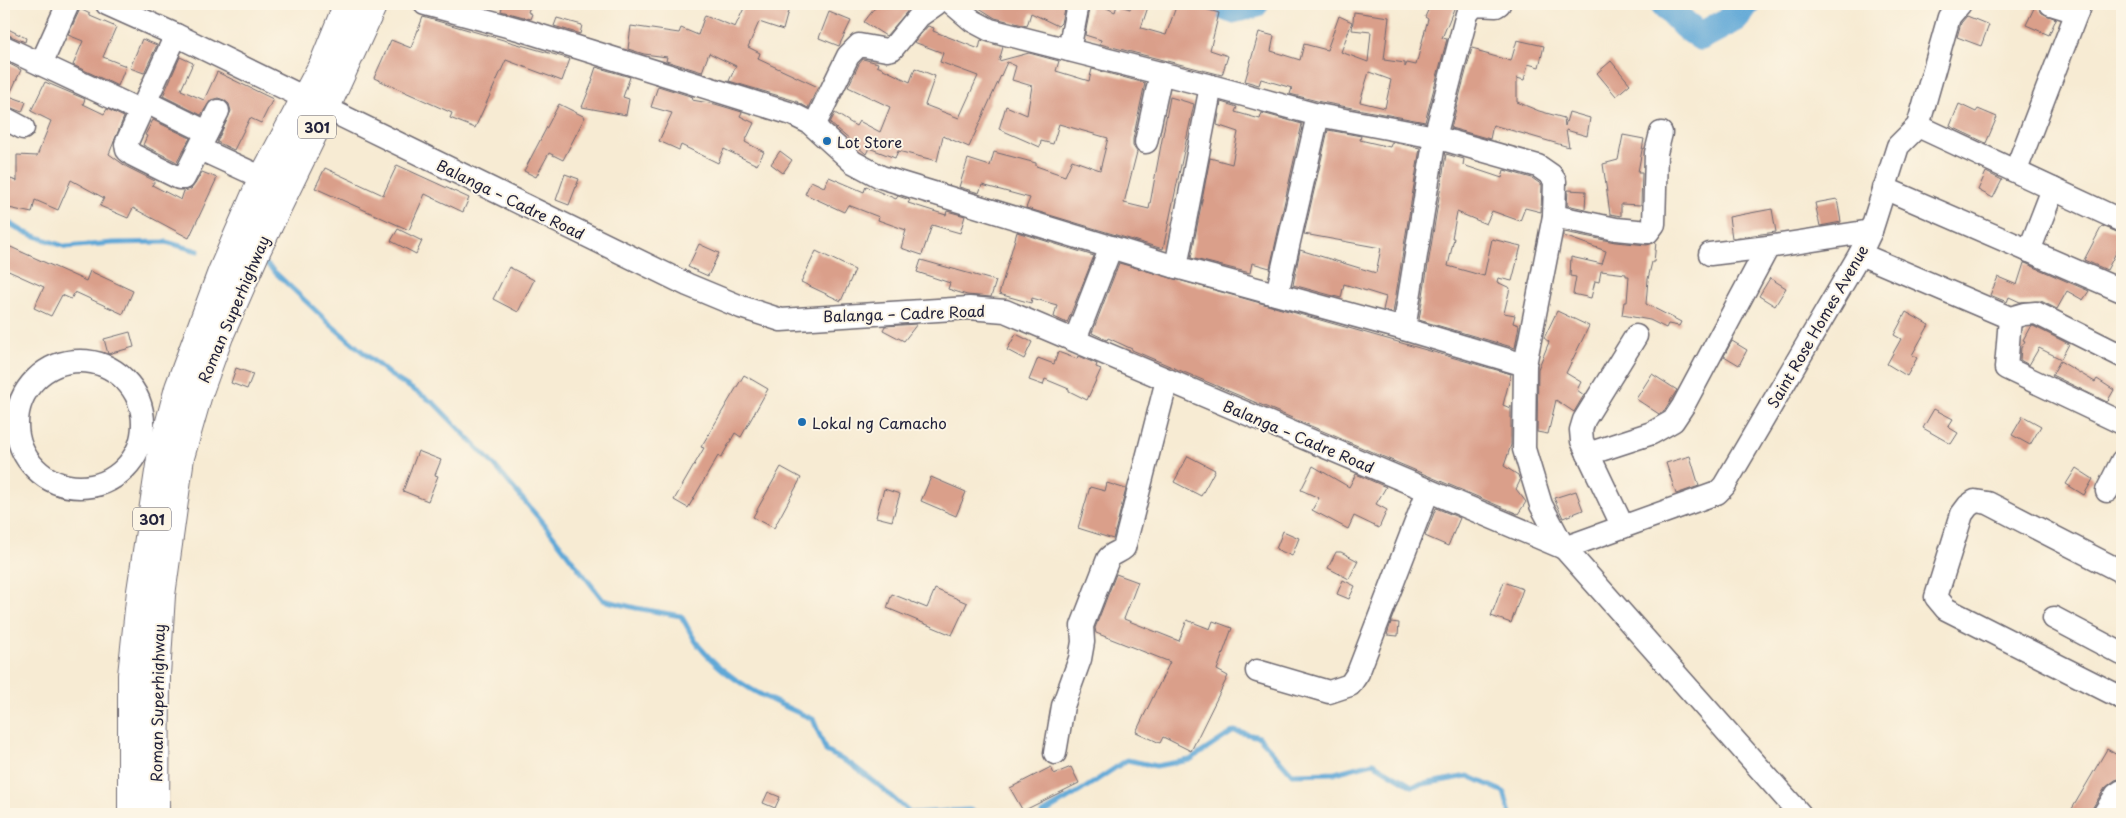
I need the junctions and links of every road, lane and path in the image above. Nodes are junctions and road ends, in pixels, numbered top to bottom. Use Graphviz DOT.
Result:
graph roads {
  1 [pos="68,4"];
  2 [pos="107,4"];
  3 [pos="348,4"];
  4 [pos="373,4"];
  5 [pos="425,4"];
  6 [pos="936,4"];
  7 [pos="953,4"];
  8 [pos="1078,4"];
  9 [pos="1499,4"];
  10 [pos="1960,4"];
  11 [pos="2051,4"];
  12 [pos="2079,8"];
  13 [pos="176,35"];
  14 [pos="4,47"];
  15 [pos="1069,50"];
  16 [pos="41,64"];
  17 [pos="1161,73"];
  18 [pos="1211,86"];
  19 [pos="316,104"];
  20 [pos="144,106"];
  21 [pos="218,112"];
  22 [pos="1318,115"];
  23 [pos="814,126"];
  24 [pos="1918,126"];
  25 [pos="1661,133"];
  26 [pos="1435,137"];
  27 [pos="203,141"];
  28 [pos="1146,142"];
  29 [pos="2016,170"];
  30 [pos="263,178"];
  31 [pos="1884,188"];
  32 [pos="2053,189"];
  33 [pos="1554,216"];
  34 [pos="2122,221"];
  35 [pos="1871,232"];
  36 [pos="1768,246"];
  37 [pos="1111,247"];
  38 [pos="2029,251"];
  39 [pos="1710,254"];
  40 [pos="1860,254"];
  41 [pos="1176,267"];
  42 [pos="2122,291"];
  43 [pos="1277,294"];
  44 [pos="2010,318"];
  45 [pos="1404,329"];
  46 [pos="1636,336"];
  47 [pos="1075,340"];
  48 [pos="2122,356"];
  49 [pos="1525,365"];
  50 [pos="1167,380"];
  51 [pos="11,403"];
  52 [pos="2122,423"];
  53 [pos="151,451"];
  54 [pos="1588,454"];
  55 [pos="2122,461"];
  56 [pos="1428,491"];
  57 [pos="2107,491"];
  58 [pos="1623,527"];
  59 [pos="1564,548"];
  60 [pos="2122,572"];
  61 [pos="2054,618"];
  62 [pos="2122,654"];
  63 [pos="1256,671"];
  64 [pos="2122,698"];
  65 [pos="1056,753"];
  66 [pos="2122,791"];
  67 [pos="132,814"];
  68 [pos="155,814"];
  69 [pos="1800,814"];
  70 [pos="2104,814"];
  1 -- 16 [label="street"];
  2 -- 13 [label="street, Balanga – Cadre Road"];
  3 -- 19 [label="main road, Roman Superhighway / 301"];
  4 -- 19 [label="main road, Roman Superhighway / 301"];
  5 -- 23 [label="street"];
  6 -- 23 [label="street"];
  7 -- 15 [label="street"];
  8 -- 15 [label="street"];
  9 -- 26 [label="street"];
  10 -- 24 [label="street, Saint Rose Homes Avenue"];
  11 -- 12 [label="street"];
  12 -- 29 [label="street"];
  13 -- 19 [label="street, Balanga – Cadre Road"];
  13 -- 20 [label="street"];
  14 -- 16 [label="street"];
  15 -- 17 [label="street"];
  16 -- 20 [label="street"];
  17 -- 18 [label="street"];
  17 -- 28 [label="street"];
  18 -- 22 [label="street"];
  18 -- 41 [label="street"];
  19 -- 30 [label="main road, Roman Superhighway / 301"];
  19 -- 47 [label="street, Balanga – Cadre Road"];
  19 -- 68 [label="main road, Roman Superhighway / 301"];
  20 -- 27 [label="street"];
  20 -- 27 [label="street"];
  21 -- 27 [label="street"];
  22 -- 26 [label="street"];
  22 -- 43 [label="street"];
  23 -- 37 [label="street"];
  24 -- 29 [label="street"];
  24 -- 31 [label="street, Saint Rose Homes Avenue"];
  25 -- 33 [label="street"];
  26 -- 33 [label="street"];
  26 -- 45 [label="street"];
  27 -- 30 [label="street"];
  29 -- 32 [label="street"];
  30 -- 53 [label="main road, Roman Superhighway / 301"];
  31 -- 35 [label="street, Saint Rose Homes Avenue"];
  31 -- 38 [label="street"];
  32 -- 34 [label="street"];
  32 -- 38 [label="street"];
  33 -- 49 [label="street"];
  35 -- 36 [label="street"];
  35 -- 40 [label="street, Saint Rose Homes Avenue"];
  36 -- 39 [label="street"];
  36 -- 54 [label="street"];
  37 -- 41 [label="street"];
  37 -- 47 [label="street"];
  38 -- 42 [label="street"];
  40 -- 44 [label="street"];
  40 -- 58 [label="street, Saint Rose Homes Avenue"];
  41 -- 43 [label="street"];
  43 -- 45 [label="street"];
  44 -- 48 [label="street"];
  44 -- 52 [label="street"];
  45 -- 49 [label="street"];
  46 -- 54 [label="street"];
  47 -- 50 [label="street, Balanga – Cadre Road"];
  49 -- 59 [label="street"];
  50 -- 56 [label="street, Balanga – Cadre Road"];
  50 -- 65 [label="street"];
  51 -- 53 [label="street"];
  51 -- 53 [label="street"];
  53 -- 67 [label="main road, Roman Superhighway / 301"];
  54 -- 58 [label="street"];
  55 -- 57 [label="street"];
  56 -- 59 [label="street, Balanga – Cadre Road"];
  56 -- 63 [label="street"];
  58 -- 59 [label="street, Saint Rose Homes Avenue"];
  59 -- 69 [label="street"];
  60 -- 64 [label="street"];
  61 -- 62 [label="street"];
  66 -- 70 [label="street"];
}
